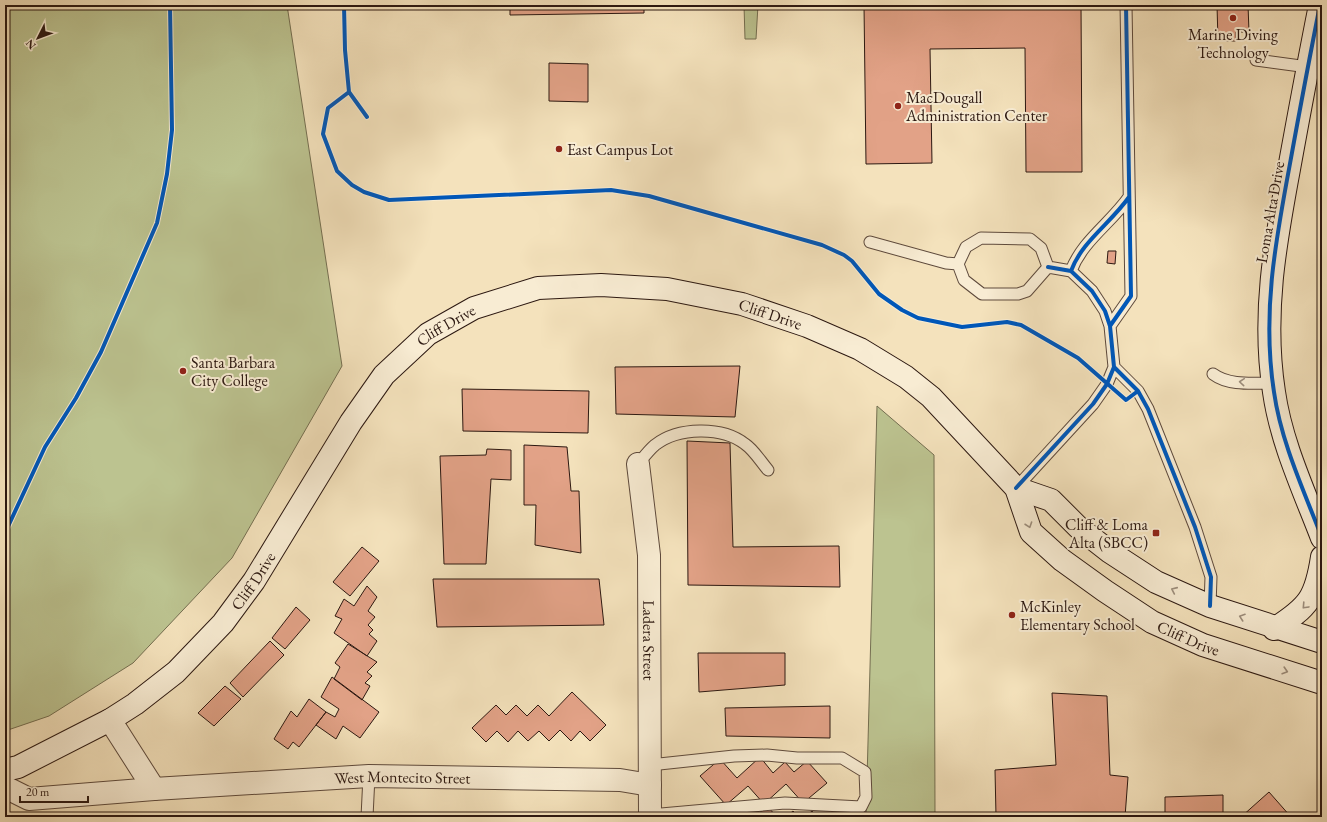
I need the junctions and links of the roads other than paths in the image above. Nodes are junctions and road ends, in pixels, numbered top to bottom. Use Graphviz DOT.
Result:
graph roads {
  1 [pos="1126,5"];
  2 [pos="1320,5"];
  3 [pos="1256,60"];
  4 [pos="1308,67"];
  5 [pos="1129,197"];
  6 [pos="870,242"];
  7 [pos="958,264"];
  8 [pos="1048,266"];
  9 [pos="1071,271"];
  10 [pos="1110,326"];
  11 [pos="1114,367"];
  12 [pos="1213,374"];
  13 [pos="1273,383"];
  14 [pos="638,464"];
  15 [pos="768,470"];
  16 [pos="1016,488"];
  17 [pos="1322,538"];
  18 [pos="1322,557"];
  19 [pos="1210,606"];
  20 [pos="1274,628"];
  21 [pos="1322,642"];
  22 [pos="1322,683"];
  23 [pos="110,720"];
  24 [pos="5,770"];
  25 [pos="650,775"];
  26 [pos="369,776"];
  27 [pos="5,787"];
  28 [pos="154,789"];
  29 [pos="650,816"];
  30 [pos="367,817"];
  1 -- 5 [label="lane"];
  2 -- 4 [label="main road, Loma Alta Drive"];
  3 -- 4 [label="lane"];
  4 -- 13 [label="main road, Loma Alta Drive"];
  5 -- 9 [label="lane"];
  5 -- 10 [label="lane"];
  6 -- 7 [label="lane"];
  7 -- 8 [label="lane"];
  7 -- 8 [label="lane"];
  8 -- 9 [label="lane"];
  9 -- 10 [label="lane"];
  10 -- 11 [label="lane"];
  11 -- 16 [label="lane"];
  11 -- 19 [label="lane"];
  13 -- 12 [label="lane, one-way"];
  13 -- 17 [label="main road, Loma Alta Drive"];
  14 -- 15 [label="lane"];
  14 -- 25 [label="main road, Ladera Street"];
  19 -- 16 [label="main road, Cliff Drive, one-way"];
  16 -- 22 [label="main road, Cliff Drive, one-way"];
  16 -- 23 [label="main road, Cliff Drive"];
  18 -- 20 [label="main road, one-way"];
  20 -- 19 [label="main road, Cliff Drive, one-way"];
  20 -- 21 [label="main road, Cliff Drive"];
  23 -- 24 [label="main road, Cliff Drive"];
  23 -- 28 [label="main road"];
  25 -- 26 [label="main road, West Montecito Street"];
  25 -- 29 [label="main road, Ladera Street"];
  25 -- 29 [label="lane"];
  26 -- 28 [label="main road, West Montecito Street"];
  26 -- 30 [label="lane"];
  27 -- 28 [label="main road, West Montecito Street"];
}
